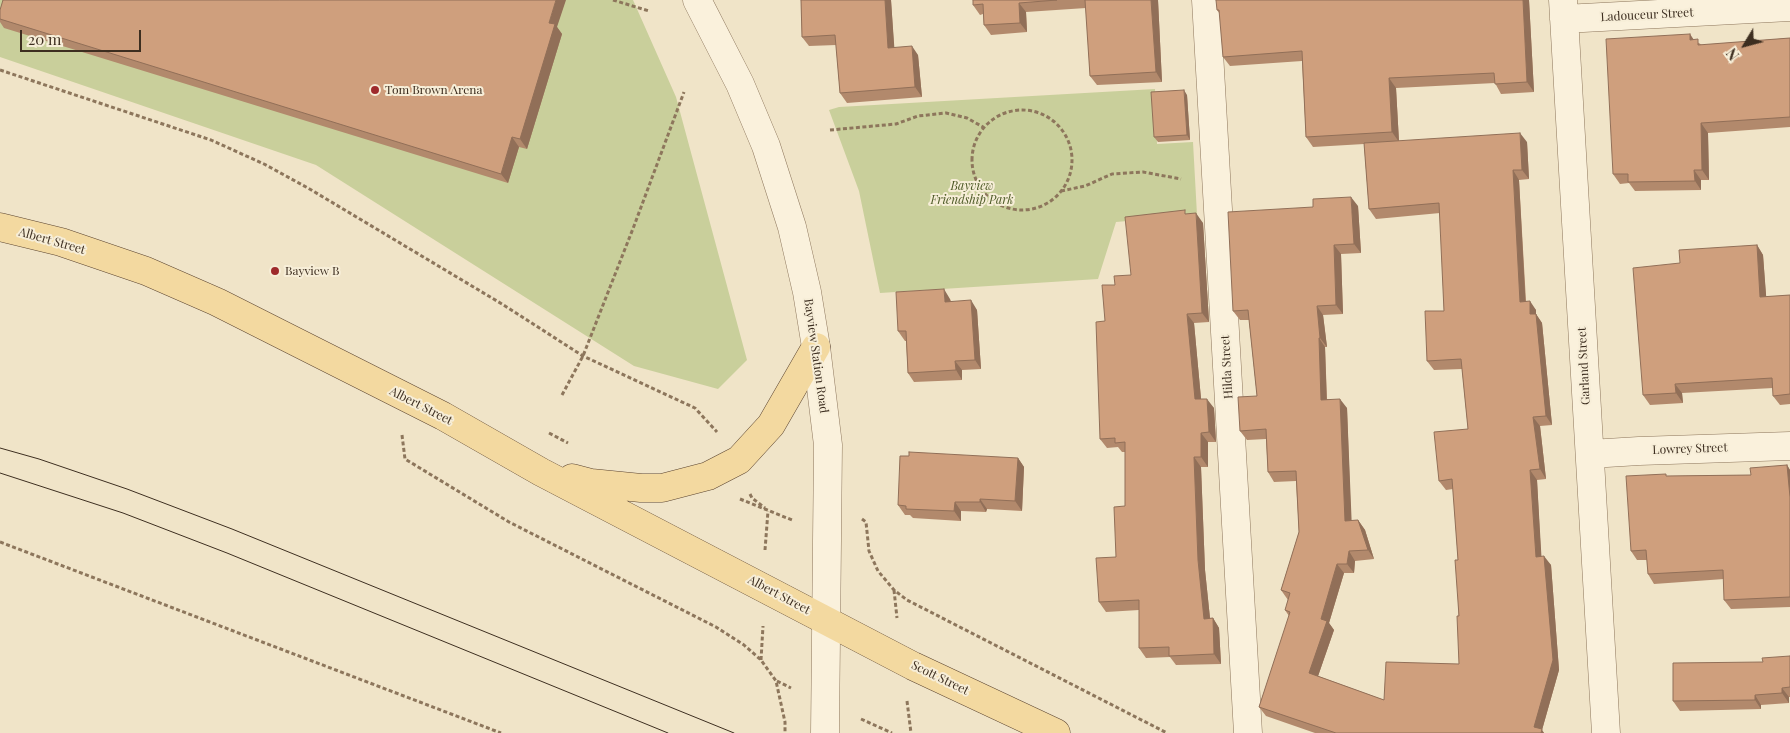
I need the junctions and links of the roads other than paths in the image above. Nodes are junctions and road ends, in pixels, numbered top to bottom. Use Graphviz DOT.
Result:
graph roads {
  1 [pos="697,0"];
  2 [pos="1206,0"];
  3 [pos="1790,7"];
  4 [pos="1564,9"];
  5 [pos="0,227"];
  6 [pos="816,347"];
  7 [pos="1790,446"];
  8 [pos="1590,454"];
  9 [pos="541,472"];
  10 [pos="826,620"];
  11 [pos="825,733"];
  12 [pos="1056,733"];
  13 [pos="1248,733"];
  14 [pos="1606,733"];
  1 -- 6 [label="street, Bayview Station Road"];
  2 -- 13 [label="street, Hilda Street"];
  3 -- 4 [label="street, Ladouceur Street"];
  4 -- 8 [label="street, Garland Street"];
  5 -- 9 [label="main road, Albert Street"];
  6 -- 9 [label="main road"];
  6 -- 10 [label="street, Bayview Station Road"];
  7 -- 8 [label="street, Lowrey Street"];
  8 -- 14 [label="street, Garland Street"];
  9 -- 10 [label="main road, Albert Street"];
  10 -- 11 [label="street, Bayview Station Road"];
  10 -- 12 [label="main road, Scott Street"];
}
